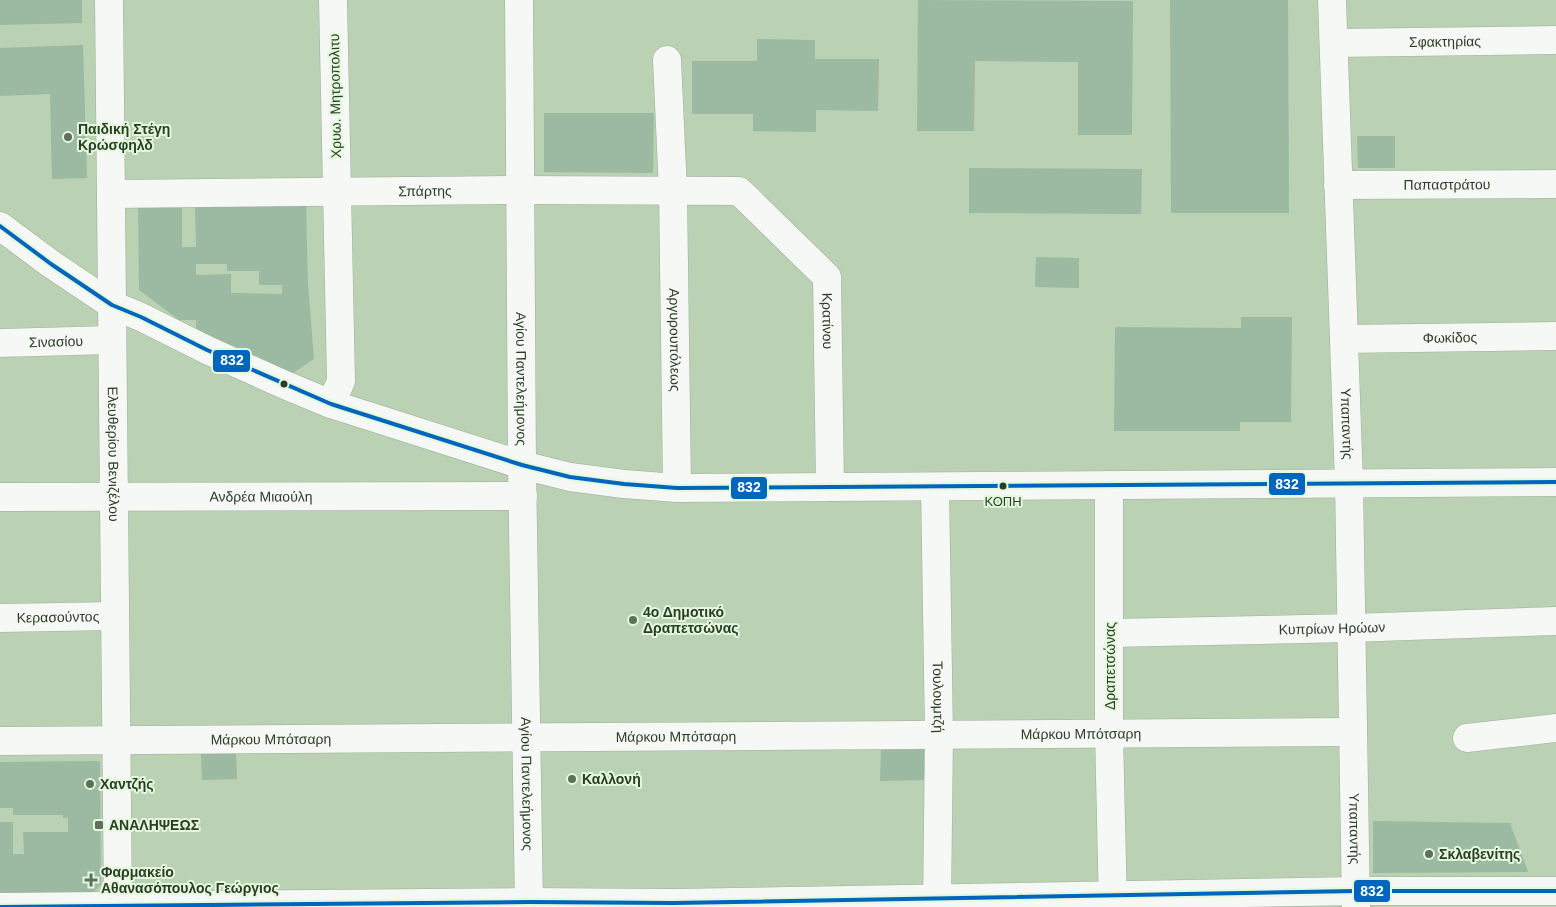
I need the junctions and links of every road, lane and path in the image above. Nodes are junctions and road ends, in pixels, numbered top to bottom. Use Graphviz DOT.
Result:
graph roads {
  1 [pos="109,0"];
  2 [pos="333,0"];
  3 [pos="519,0"];
  4 [pos="1332,0"];
  5 [pos="1556,40"];
  6 [pos="1334,42"];
  7 [pos="667,60"];
  8 [pos="1556,184"];
  9 [pos="1338,185"];
  10 [pos="520,190"];
  11 [pos="672,191"];
  12 [pos="739,191"];
  13 [pos="337,192"];
  14 [pos="111,194"];
  15 [pos="0,226"];
  16 [pos="112,305"];
  17 [pos="1556,336"];
  18 [pos="1344,339"];
  19 [pos="112,340"];
  20 [pos="0,343"];
  21 [pos="331,404"];
  22 [pos="522,465"];
  23 [pos="1556,482"];
  24 [pos="1349,483"];
  25 [pos="1109,485"];
  26 [pos="935,486"];
  27 [pos="830,487"];
  28 [pos="677,488"];
  29 [pos="114,496"];
  30 [pos="523,496"];
  31 [pos="0,497"];
  32 [pos="115,616"];
  33 [pos="0,618"];
  34 [pos="1556,621"];
  35 [pos="1351,628"];
  36 [pos="1110,633"];
  37 [pos="1556,728"];
  38 [pos="1353,732"];
  39 [pos="1110,734"];
  40 [pos="939,735"];
  41 [pos="527,738"];
  42 [pos="1467,738"];
  43 [pos="117,740"];
  44 [pos="0,741"];
  45 [pos="1556,891"];
  46 [pos="1356,899"];
  47 [pos="1113,901"];
  48 [pos="937,902"];
  49 [pos="529,905"];
  50 [pos="673,905"];
  51 [pos="0,907"];
  52 [pos="118,907"];
  1 -- 14 [label="street, Ελευθερίου Βενιζέλου"];
  2 -- 13 [label="street, Χρυω. Μητροπολιτυ"];
  3 -- 10 [label="street, Αγίου Παντελεήμονος"];
  4 -- 6 [label="street, Υπαπαντής"];
  5 -- 6 [label="street, Σφακτηρίας"];
  6 -- 9 [label="street, Υπαπαντής"];
  7 -- 11 [label="street, Αργυρουπόλεως"];
  8 -- 9 [label="street, Παπαστράτου"];
  9 -- 18 [label="street, Υπαπαντής"];
  10 -- 11 [label="street, Σπάρτης"];
  10 -- 13 [label="street, Σπάρτης"];
  10 -- 22 [label="street, Αγίου Παντελεήμονος"];
  11 -- 12 [label="street, Σπάρτης"];
  11 -- 28 [label="street, Αργυρουπόλεως"];
  12 -- 27 [label="street, Κρατίνου"];
  13 -- 14 [label="street, Σπάρτης"];
  13 -- 21 [label="street, Χρυω. Μητροπολιτυ"];
  14 -- 16 [label="street, Ελευθερίου Βενιζέλου"];
  15 -- 16 [label="street"];
  16 -- 19 [label="street, Ελευθερίου Βενιζέλου"];
  16 -- 21 [label="street"];
  17 -- 18 [label="street, Φωκίδος"];
  18 -- 24 [label="street, Υπαπαντής"];
  19 -- 20 [label="street, Σινασίου"];
  19 -- 29 [label="street, Ελευθερίου Βενιζέλου"];
  21 -- 22 [label="street"];
  22 -- 28 [label="street"];
  22 -- 30 [label="street, Αγίου Παντελεήμονος"];
  23 -- 24 [label="street"];
  24 -- 25 [label="street"];
  24 -- 35 [label="street, Υπαπαντής"];
  25 -- 26 [label="street"];
  25 -- 36 [label="street, Δραπετσώνας"];
  26 -- 27 [label="street"];
  26 -- 40 [label="street, Τουλουμτζή"];
  27 -- 28 [label="street"];
  29 -- 30 [label="street, Ανδρέα Μιαούλη"];
  29 -- 31 [label="street, Ανδρέα Μιαούλη"];
  29 -- 32 [label="street, Ελευθερίου Βενιζέλου"];
  30 -- 41 [label="street, Αγίου Παντελεήμονος"];
  32 -- 33 [label="street, Κερασούντος"];
  32 -- 43 [label="street, Ελευθερίου Βενιζέλου"];
  34 -- 35 [label="street, Κυπρίων Ηρώων"];
  35 -- 36 [label="street, Κυπρίων Ηρώων"];
  35 -- 38 [label="street, Υπαπαντής"];
  36 -- 39 [label="street, Δραπετσώνας"];
  37 -- 42 [label="street"];
  38 -- 39 [label="street, Μάρκου Μπότσαρη"];
  38 -- 46 [label="street, Υπαπαντής"];
  39 -- 40 [label="street, Μάρκου Μπότσαρη"];
  39 -- 47 [label="street, Δραπετσώνας"];
  40 -- 41 [label="street, Μάρκου Μπότσαρη"];
  40 -- 48 [label="street, Τουλουμτζή"];
  41 -- 43 [label="street, Μάρκου Μπότσαρη"];
  41 -- 49 [label="street, Αγίου Παντελεήμονος"];
  43 -- 44 [label="street, Μάρκου Μπότσαρη"];
  43 -- 52 [label="street, Ελευθερίου Βενιζέλου"];
  45 -- 46 [label="street"];
  46 -- 47 [label="street"];
  47 -- 48 [label="street"];
  48 -- 50 [label="street"];
  49 -- 50 [label="street"];
  49 -- 52 [label="street"];
  51 -- 52 [label="street"];
}
